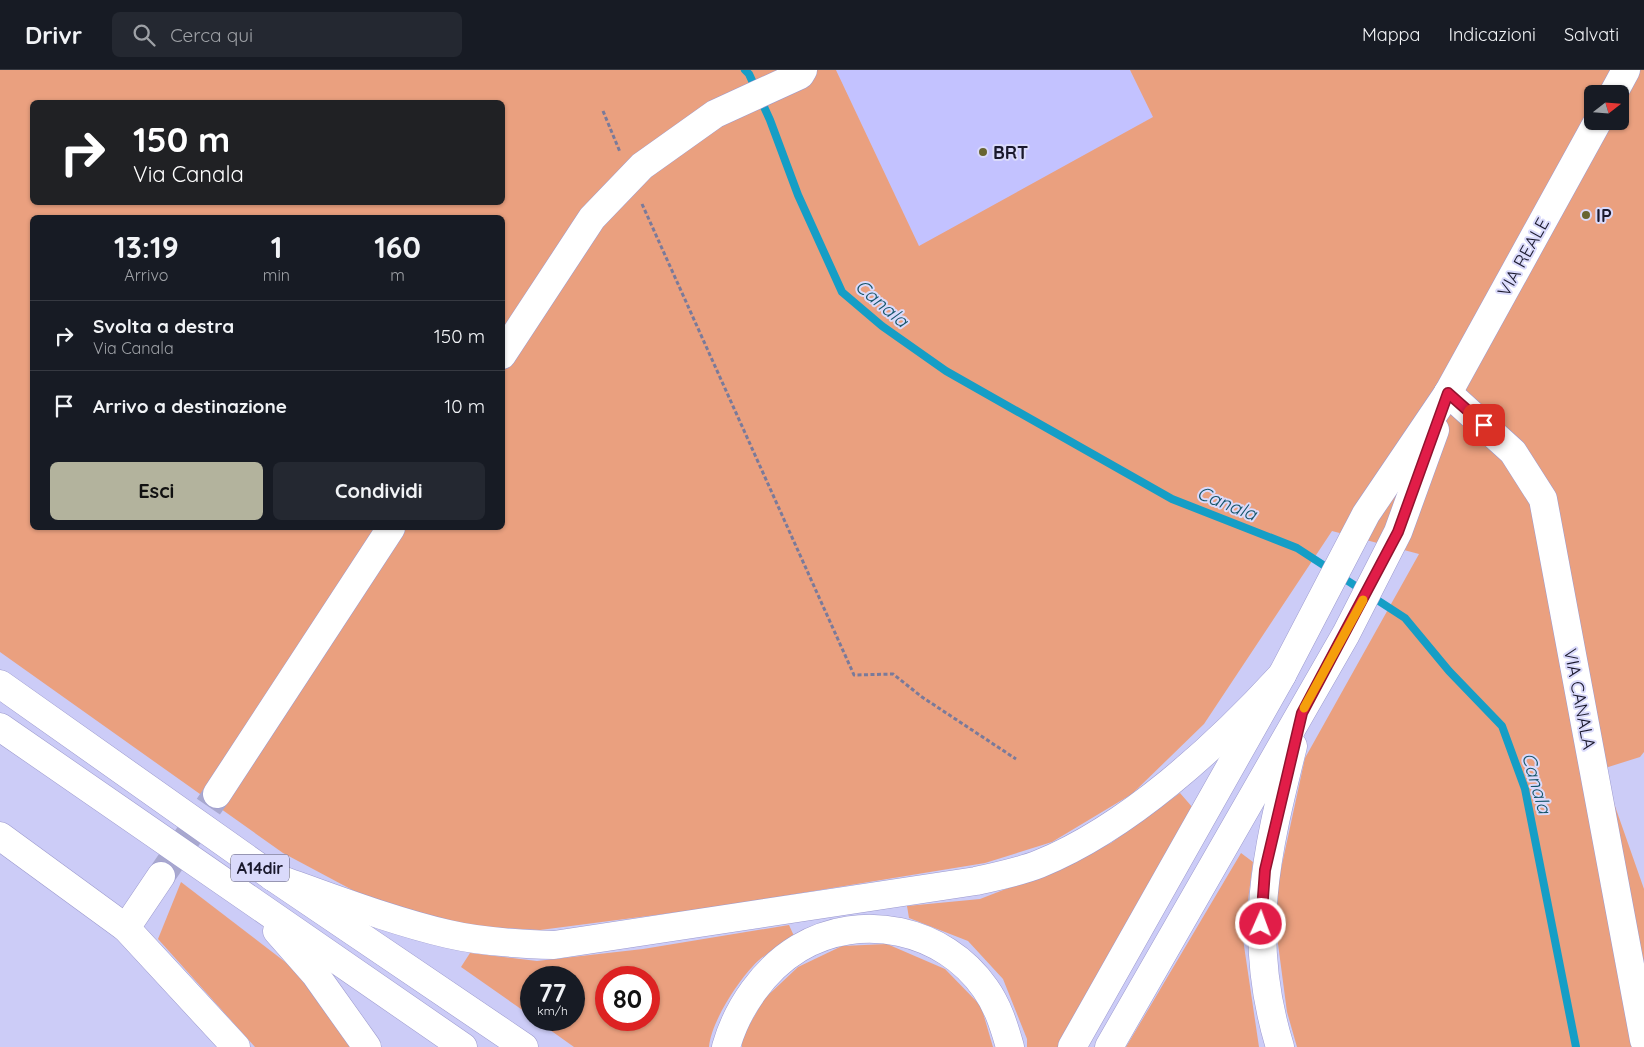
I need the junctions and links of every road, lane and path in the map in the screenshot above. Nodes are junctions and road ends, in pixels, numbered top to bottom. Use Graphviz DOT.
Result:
graph roads {
  1 [pos="1626,70"];
  2 [pos="801,72"];
  3 [pos="1618,85"];
  4 [pos="603,111"];
  5 [pos="1593,130"];
  6 [pos="630,178"];
  7 [pos="505,350"];
  8 [pos="1448,393"];
  9 [pos="390,530"];
  10 [pos="1282,675"];
  11 [pos="0,684"];
  12 [pos="1302,713"];
  13 [pos="0,727"];
  14 [pos="1016,759"];
  15 [pos="217,794"];
  16 [pos="0,836"];
  17 [pos="213,874"];
  18 [pos="161,876"];
  19 [pos="273,877"];
  20 [pos="126,928"];
  21 [pos="1644,1040"];
  22 [pos="236,1047"];
  23 [pos="367,1047"];
  24 [pos="463,1047"];
  25 [pos="524,1047"];
  26 [pos="726,1047"];
  27 [pos="1010,1047"];
  28 [pos="1072,1047"];
  29 [pos="1109,1047"];
  30 [pos="1280,1047"];
  1 -- 3 [label="main road"];
  2 -- 6 [label="main road"];
  4 -- 6 [label="path"];
  5 -- 8 [label="main road, VIA REALE"];
  6 -- 7 [label="main road"];
  6 -- 14 [label="path"];
  8 -- 10 [label="main road"];
  8 -- 12 [label="main road"];
  8 -- 21 [label="main road, VIA CANALA"];
  9 -- 15 [label="main road"];
  10 -- 19 [label="main road"];
  10 -- 28 [label="main road"];
  11 -- 19 [label="main road, A14dir"];
  12 -- 29 [label="main road"];
  12 -- 30 [label="main road"];
  13 -- 17 [label="main road, A14dir"];
  16 -- 20 [label="main road"];
  17 -- 23 [label="main road"];
  17 -- 24 [label="main road, A14dir"];
  18 -- 20 [label="main road"];
  19 -- 25 [label="main road, A14dir"];
  20 -- 22 [label="main road"];
  26 -- 27 [label="main road"];
}
